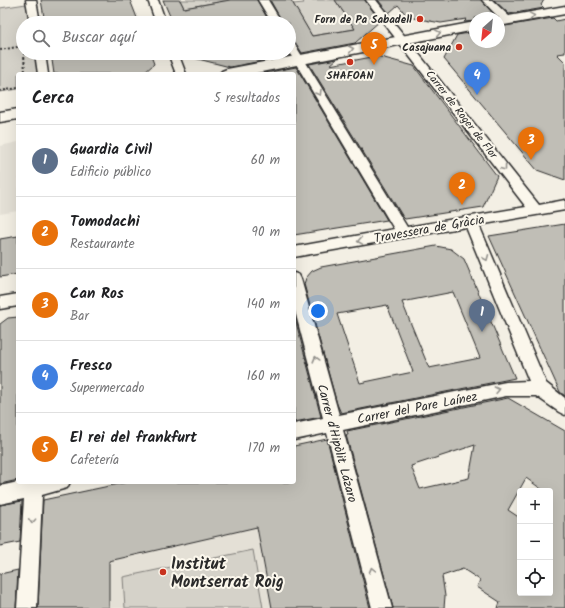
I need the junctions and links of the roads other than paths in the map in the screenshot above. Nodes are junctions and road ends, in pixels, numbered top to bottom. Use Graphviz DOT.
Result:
graph roads {
  1 [pos="31,0"];
  2 [pos="153,0"];
  3 [pos="263,0"];
  4 [pos="371,0"];
  5 [pos="487,0"];
  6 [pos="565,10"];
  7 [pos="496,12"];
  8 [pos="34,16"];
  9 [pos="159,16"];
  10 [pos="273,16"];
  11 [pos="505,21"];
  12 [pos="469,27"];
  13 [pos="401,40"];
  14 [pos="296,55"];
  15 [pos="41,60"];
  16 [pos="175,60"];
  17 [pos="299,60"];
  18 [pos="43,72"];
  19 [pos="179,72"];
  20 [pos="237,72"];
  21 [pos="16,114"];
  22 [pos="0,117"];
  23 [pos="565,205"];
  24 [pos="536,210"];
  25 [pos="472,222"];
  26 [pos="403,233"];
  27 [pos="296,252"];
  28 [pos="296,286"];
  29 [pos="16,300"];
  30 [pos="0,303"];
  31 [pos="540,388"];
  32 [pos="565,407"];
  33 [pos="334,423"];
  34 [pos="296,432"];
  35 [pos="34,485"];
  36 [pos="0,495"];
  37 [pos="27,608"];
  38 [pos="382,608"];
  1 -- 8 [label="street"];
  2 -- 9 [label="street"];
  3 -- 10 [label="street"];
  4 -- 13 [label="street, Carrer de Roger de Flor"];
  5 -- 7 [label="street"];
  11 -- 6 [label="main road, one-way"];
  13 -- 12 [label="main road, one-way"];
  17 -- 13 [label="main road, one-way"];
  13 -- 24 [label="street, Carrer de Roger de Flor, one-way"];
  14 -- 17 [label="street"];
  15 -- 18 [label="street"];
  16 -- 19 [label="street"];
  17 -- 20 [label="main road"];
  17 -- 26 [label="street, one-way"];
  21 -- 22 [label="main road"];
  23 -- 24 [label="street, Travessera de Gràcia"];
  24 -- 25 [label="street, Travessera de Gràcia"];
  25 -- 26 [label="street, Travessera de Gràcia"];
  25 -- 31 [label="street, one-way"];
  26 -- 27 [label="street, Travessera de Gràcia, one-way"];
  33 -- 28 [label="street, Carrer d'Hipòlit Lázaro, one-way"];
  29 -- 30 [label="street"];
  31 -- 32 [label="street"];
  33 -- 31 [label="street, Carrer del Pare Laínez, one-way"];
  33 -- 34 [label="street, Carrer del Pare Laínez"];
  38 -- 33 [label="street, Carrer d'Hipòlit Lázaro, one-way"];
  35 -- 36 [label="street"];
  35 -- 37 [label="street, one-way"];
}
